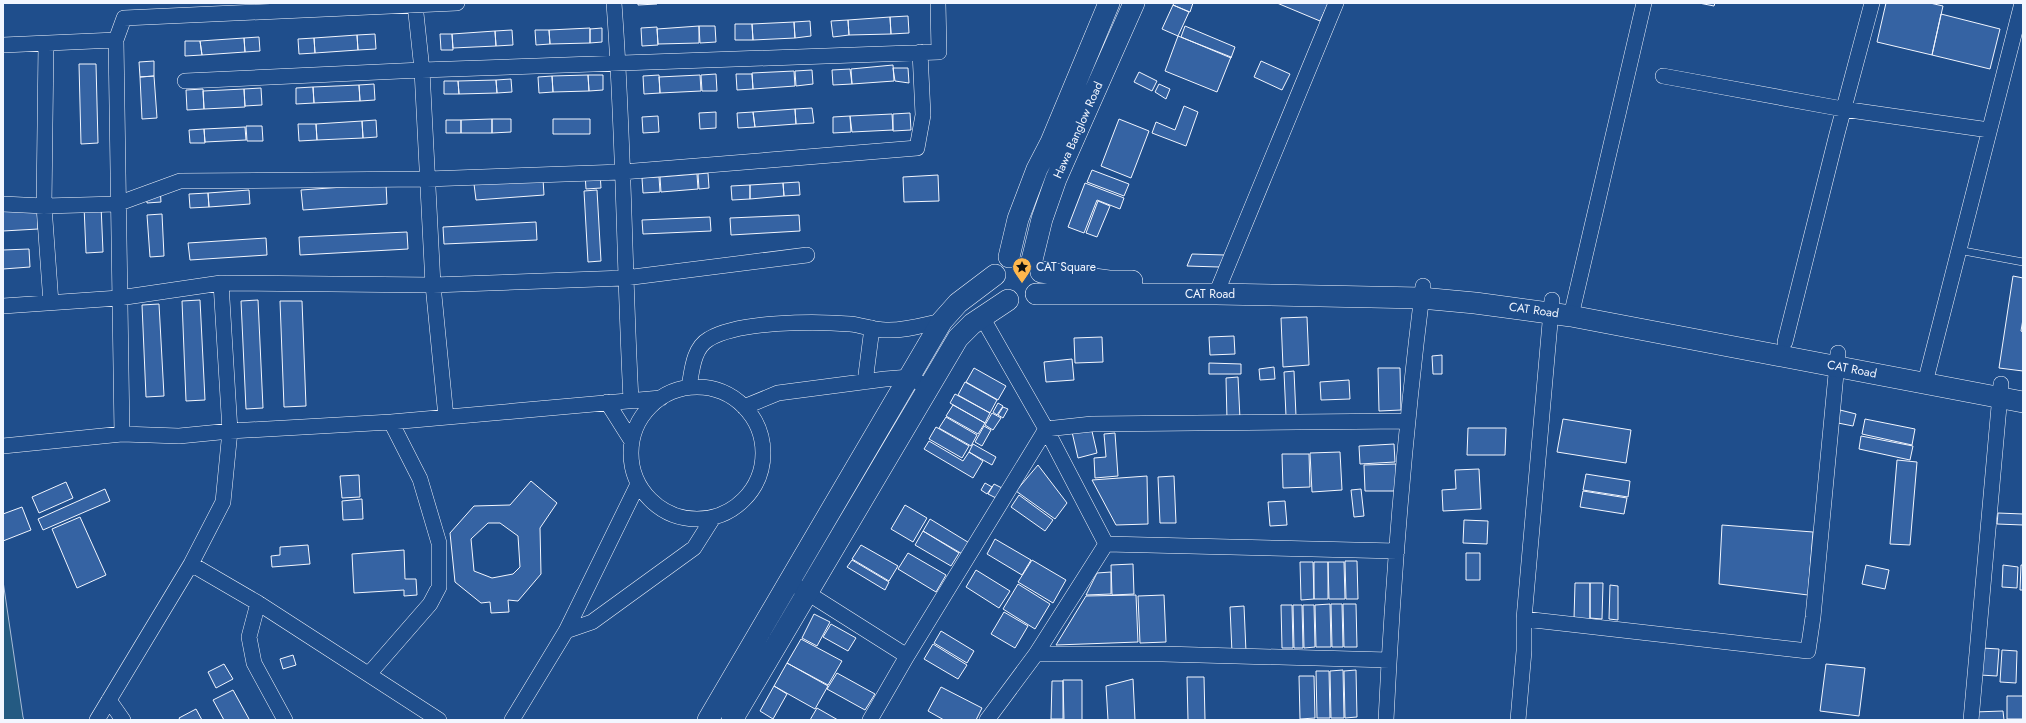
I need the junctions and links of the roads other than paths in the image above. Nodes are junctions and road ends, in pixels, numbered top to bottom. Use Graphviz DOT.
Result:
graph roads {
  1 [pos="457,3"];
  2 [pos="614,3"];
  3 [pos="938,3"];
  4 [pos="1109,3"];
  5 [pos="1134,3"];
  6 [pos="1336,3"];
  7 [pos="1644,3"];
  8 [pos="1872,3"];
  9 [pos="2022,3"];
  10 [pos="415,4"];
  11 [pos="116,40"];
  12 [pos="46,44"];
  13 [pos="3,45"];
  14 [pos="920,52"];
  15 [pos="619,64"];
  16 [pos="422,70"];
  17 [pos="1663,76"];
  18 [pos="185,81"];
  19 [pos="1843,109"];
  20 [pos="1989,130"];
  21 [pos="1060,146"];
  22 [pos="622,172"];
  23 [pos="427,179"];
  24 [pos="3,204"];
  25 [pos="117,204"];
  26 [pos="44,206"];
  27 [pos="1958,250"];
  28 [pos="807,255"];
  29 [pos="1009,257"];
  30 [pos="2023,262"];
  31 [pos="1036,266"];
  32 [pos="995,275"];
  33 [pos="625,278"];
  34 [pos="221,283"];
  35 [pos="434,285"];
  36 [pos="1218,288"];
  37 [pos="1422,292"];
  38 [pos="1036,294"];
  39 [pos="119,298"];
  40 [pos="1008,300"];
  41 [pos="51,303"];
  42 [pos="3,306"];
  43 [pos="1552,306"];
  44 [pos="1573,310"];
  45 [pos="982,318"];
  46 [pos="942,321"];
  47 [pos="872,328"];
  48 [pos="1785,342"];
  49 [pos="1837,359"];
  50 [pos="910,377"];
  51 [pos="1926,377"];
  52 [pos="865,382"];
  53 [pos="689,387"];
  54 [pos="2023,387"];
  55 [pos="928,388"];
  56 [pos="2001,391"];
  57 [pos="661,398"];
  58 [pos="631,400"];
  59 [pos="607,402"];
  60 [pos="2023,402"];
  61 [pos="744,407"];
  62 [pos="446,417"];
  63 [pos="1408,421"];
  64 [pos="391,422"];
  65 [pos="1046,429"];
  66 [pos="230,431"];
  67 [pos="122,434"];
  68 [pos="632,440"];
  69 [pos="3,446"];
  70 [pos="638,484"];
  71 [pos="713,518"];
  72 [pos="1106,544"];
  73 [pos="1397,551"];
  74 [pos="191,564"];
  75 [pos="789,582"];
  76 [pos="807,592"];
  77 [pos="258,603"];
  78 [pos="1524,619"];
  79 [pos="566,631"];
  80 [pos="1036,654"];
  81 [pos="907,656"];
  82 [pos="1389,660"];
  83 [pos="369,674"];
  84 [pos="110,700"];
  85 [pos="97,720"];
  86 [pos="123,720"];
  87 [pos="285,720"];
  88 [pos="439,720"];
  89 [pos="512,720"];
  90 [pos="708,720"];
  91 [pos="732,720"];
  92 [pos="870,720"];
  93 [pos="986,720"];
  94 [pos="1386,720"];
  95 [pos="1518,720"];
  96 [pos="1971,720"];
  1 -- 10 [label="street"];
  2 -- 15 [label="street"];
  3 -- 14 [label="street"];
  4 -- 21 [label="street, Hawa Banglow Road"];
  5 -- 21 [label="street, Hawa Banglow Road"];
  6 -- 36 [label="street"];
  7 -- 44 [label="street"];
  8 -- 19 [label="street"];
  9 -- 20 [label="street"];
  10 -- 11 [label="street"];
  10 -- 16 [label="street"];
  11 -- 12 [label="street"];
  11 -- 25 [label="street"];
  12 -- 13 [label="street"];
  12 -- 26 [label="street"];
  14 -- 15 [label="street"];
  14 -- 22 [label="street"];
  15 -- 16 [label="street"];
  15 -- 22 [label="street"];
  16 -- 18 [label="street"];
  16 -- 23 [label="street"];
  17 -- 19 [label="street"];
  19 -- 20 [label="street"];
  19 -- 48 [label="street"];
  20 -- 27 [label="street"];
  21 -- 29 [label="street, Hawa Banglow Road"];
  21 -- 31 [label="street, Hawa Banglow Road"];
  22 -- 23 [label="street"];
  22 -- 33 [label="street"];
  23 -- 25 [label="street"];
  23 -- 35 [label="street"];
  24 -- 26 [label="street"];
  25 -- 26 [label="street"];
  25 -- 39 [label="street"];
  26 -- 41 [label="street"];
  27 -- 30 [label="lane"];
  27 -- 51 [label="street"];
  28 -- 33 [label="street"];
  29 -- 31 [label="street"];
  29 -- 32 [label="street"];
  31 -- 36 [label="street, CAT Road"];
  31 -- 38 [label="street"];
  32 -- 40 [label="street"];
  32 -- 46 [label="street"];
  33 -- 35 [label="street"];
  33 -- 58 [label="street"];
  34 -- 35 [label="street"];
  34 -- 39 [label="street"];
  34 -- 66 [label="street"];
  35 -- 62 [label="street"];
  36 -- 37 [label="street, CAT Road"];
  36 -- 38 [label="street, CAT Road"];
  37 -- 43 [label="street, CAT Road"];
  37 -- 63 [label="street"];
  38 -- 40 [label="street"];
  39 -- 41 [label="street"];
  39 -- 67 [label="street"];
  40 -- 45 [label="street"];
  41 -- 42 [label="street"];
  43 -- 44 [label="street, CAT Road"];
  43 -- 78 [label="street"];
  44 -- 48 [label="street, CAT Road"];
  44 -- 49 [label="street, CAT Road"];
  45 -- 55 [label="street"];
  45 -- 65 [label="street"];
  46 -- 47 [label="street"];
  46 -- 50 [label="street"];
  47 -- 52 [label="street"];
  47 -- 53 [label="street"];
  48 -- 49 [label="street, CAT Road"];
  49 -- 51 [label="street, CAT Road"];
  49 -- 78 [label="street"];
  50 -- 52 [label="street"];
  50 -- 55 [label="street"];
  50 -- 75 [label="street"];
  51 -- 56 [label="street, CAT Road"];
  52 -- 61 [label="street"];
  53 -- 57 [label="street"];
  53 -- 61 [label="street"];
  54 -- 56 [label="street, CAT Road"];
  55 -- 76 [label="street"];
  56 -- 60 [label="street, CAT Road"];
  56 -- 96 [label="street"];
  57 -- 58 [label="street"];
  57 -- 68 [label="street"];
  58 -- 59 [label="street"];
  59 -- 62 [label="street"];
  59 -- 68 [label="street"];
  61 -- 71 [label="street"];
  62 -- 64 [label="street"];
  63 -- 65 [label="street"];
  63 -- 73 [label="street"];
  64 -- 66 [label="street"];
  64 -- 83 [label="street"];
  65 -- 72 [label="street"];
  65 -- 81 [label="street"];
  66 -- 67 [label="street"];
  66 -- 74 [label="street"];
  67 -- 69 [label="street"];
  68 -- 70 [label="street"];
  70 -- 71 [label="street"];
  70 -- 79 [label="street"];
  71 -- 79 [label="street"];
  72 -- 73 [label="street"];
  72 -- 80 [label="street"];
  73 -- 82 [label="street"];
  74 -- 77 [label="street"];
  74 -- 84 [label="street"];
  75 -- 76 [label="street"];
  75 -- 90 [label="street"];
  76 -- 81 [label="street"];
  76 -- 91 [label="street"];
  77 -- 83 [label="street"];
  77 -- 87 [label="street"];
  78 -- 95 [label="street"];
  79 -- 89 [label="street"];
  80 -- 82 [label="street"];
  80 -- 93 [label="street"];
  81 -- 92 [label="street"];
  82 -- 94 [label="street"];
  83 -- 88 [label="street"];
  84 -- 85 [label="street"];
  84 -- 86 [label="street"];
}
